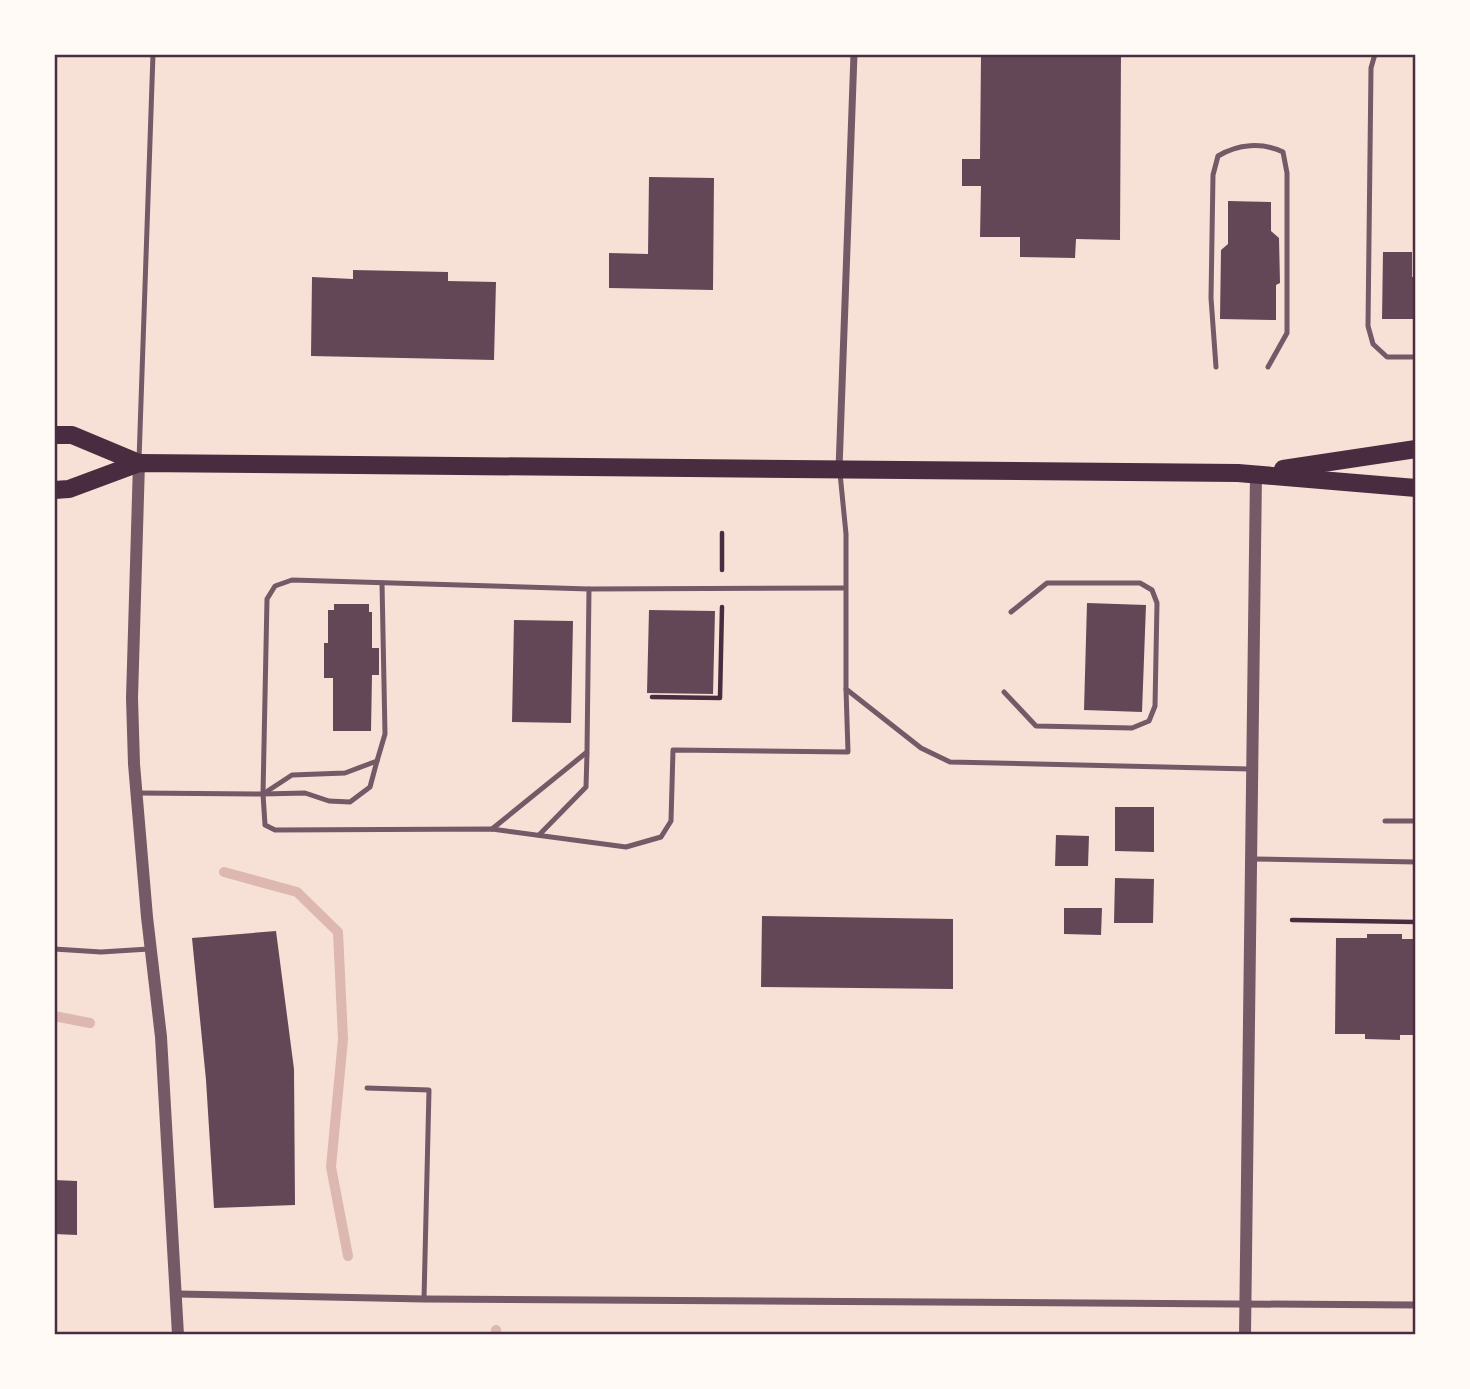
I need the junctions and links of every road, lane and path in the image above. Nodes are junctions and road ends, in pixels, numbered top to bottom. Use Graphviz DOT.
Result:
graph roads {
  1 [pos="153,54"];
  2 [pos="854,54"];
  3 [pos="1375,54"];
  4 [pos="1416,357"];
  5 [pos="1216,367"];
  6 [pos="1268,367"];
  7 [pos="54,435"];
  8 [pos="1416,449"];
  9 [pos="139,463"];
  10 [pos="839,469"];
  11 [pos="1256,474"];
  12 [pos="1416,488"];
  13 [pos="54,490"];
  14 [pos="722,533"];
  15 [pos="722,570"];
  16 [pos="382,583"];
  17 [pos="845,588"];
  18 [pos="589,589"];
  19 [pos="722,607"];
  20 [pos="1011,612"];
  21 [pos="846,689"];
  22 [pos="1004,692"];
  23 [pos="652,697"];
  24 [pos="587,752"];
  25 [pos="377,761"];
  26 [pos="1251,769"];
  27 [pos="136,793"];
  28 [pos="263,794"];
  29 [pos="1385,821"];
  30 [pos="1416,821"];
  31 [pos="492,829"];
  32 [pos="539,835"];
  33 [pos="1249,859"];
  34 [pos="1416,862"];
  35 [pos="1292,920"];
  36 [pos="1416,922"];
  37 [pos="150,948"];
  38 [pos="54,949"];
  39 [pos="366,1088"];
  40 [pos="178,1294"];
  41 [pos="424,1299"];
  42 [pos="1246,1302"];
  43 [pos="1416,1305"];
  44 [pos="178,1335"];
  45 [pos="1245,1335"];
  1 -- 9 [label="lane"];
  2 -- 10 [label="street"];
  3 -- 4 [label="lane"];
  5 -- 6 [label="lane"];
  7 -- 9 [label="main road"];
  8 -- 11 [label="main road"];
  9 -- 10 [label="main road"];
  9 -- 13 [label="main road"];
  9 -- 27 [label="street"];
  10 -- 11 [label="main road"];
  10 -- 17 [label="lane"];
  11 -- 12 [label="main road"];
  11 -- 26 [label="street"];
  14 -- 15 [label="path"];
  16 -- 18 [label="lane"];
  16 -- 25 [label="lane"];
  16 -- 28 [label="lane"];
  17 -- 18 [label="lane"];
  17 -- 21 [label="lane"];
  18 -- 24 [label="lane"];
  19 -- 23 [label="path"];
  20 -- 22 [label="lane"];
  21 -- 26 [label="lane"];
  21 -- 32 [label="lane"];
  24 -- 31 [label="lane"];
  24 -- 32 [label="lane"];
  25 -- 28 [label="lane"];
  25 -- 28 [label="lane"];
  26 -- 33 [label="street"];
  27 -- 28 [label="lane"];
  27 -- 37 [label="street"];
  28 -- 31 [label="lane"];
  29 -- 30 [label="lane"];
  31 -- 32 [label="lane"];
  33 -- 34 [label="lane"];
  33 -- 42 [label="street"];
  35 -- 36 [label="path"];
  37 -- 38 [label="lane"];
  37 -- 40 [label="street"];
  39 -- 41 [label="lane"];
  40 -- 41 [label="street"];
  40 -- 44 [label="street"];
  41 -- 42 [label="street"];
  42 -- 43 [label="street"];
  42 -- 45 [label="street"];
}
